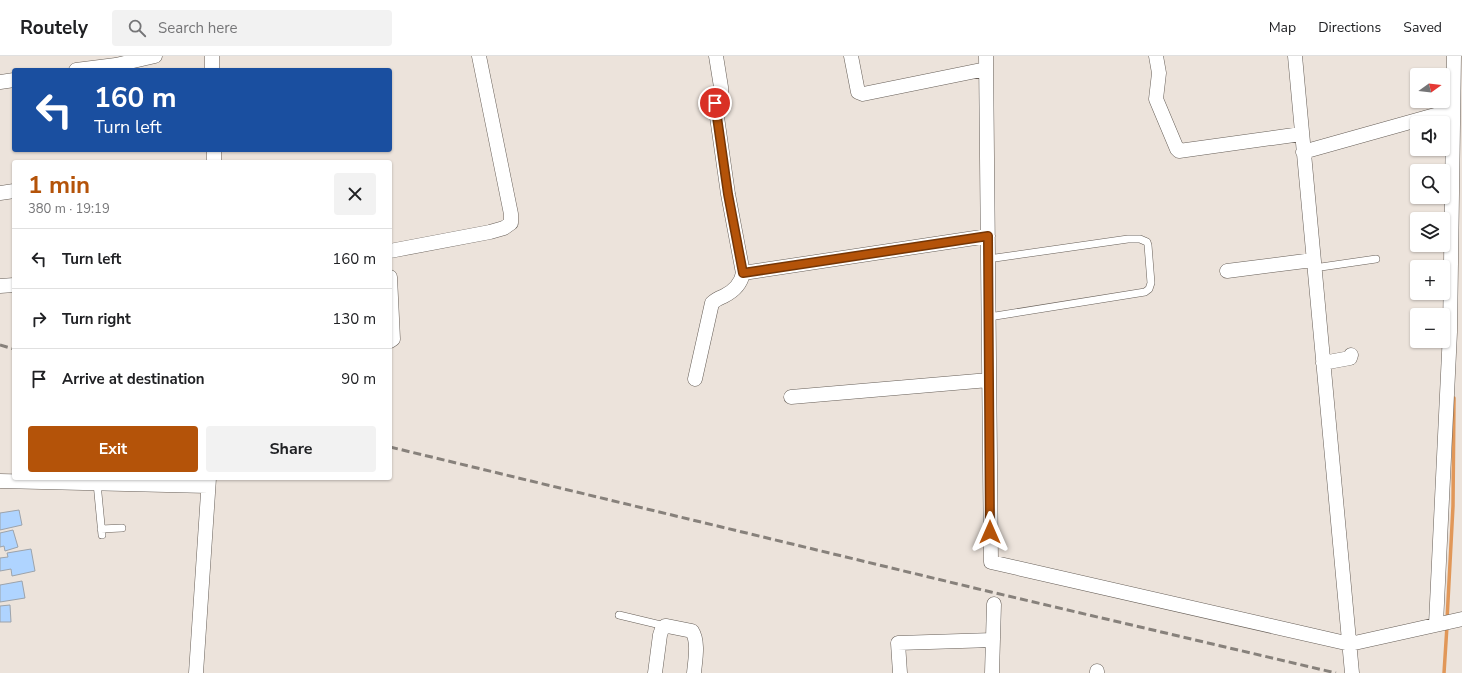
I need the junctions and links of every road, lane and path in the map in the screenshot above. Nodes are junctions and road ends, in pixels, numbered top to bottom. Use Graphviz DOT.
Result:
graph roads {
  1 [pos="155,56"];
  2 [pos="212,56"];
  3 [pos="479,56"];
  4 [pos="716,56"];
  5 [pos="851,56"];
  6 [pos="1156,56"];
  7 [pos="1295,56"];
  8 [pos="1454,56"];
  9 [pos="986,63"];
  10 [pos="92,68"];
  11 [pos="212,68"];
  12 [pos="12,80"];
  13 [pos="0,82"];
  14 [pos="1453,110"];
  15 [pos="1301,134"];
  16 [pos="1303,152"];
  17 [pos="12,192"];
  18 [pos="0,193"];
  19 [pos="988,236"];
  20 [pos="392,251"];
  21 [pos="988,259"];
  22 [pos="1376,259"];
  23 [pos="1314,264"];
  24 [pos="1227,271"];
  25 [pos="743,273"];
  26 [pos="12,285"];
  27 [pos="0,286"];
  28 [pos="392,318"];
  29 [pos="989,318"];
  30 [pos="392,340"];
  31 [pos="1351,355"];
  32 [pos="1323,363"];
  33 [pos="695,379"];
  34 [pos="990,380"];
  35 [pos="791,397"];
  36 [pos="0,481"];
  37 [pos="124,481"];
  38 [pos="209,482"];
  39 [pos="98,483"];
  40 [pos="122,528"];
  41 [pos="994,604"];
  42 [pos="619,615"];
  43 [pos="1462,619"];
  44 [pos="1440,624"];
  45 [pos="665,626"];
  46 [pos="993,640"];
  47 [pos="1350,644"];
  48 [pos="196,673"];
  49 [pos="655,673"];
  50 [pos="694,673"];
  51 [pos="900,673"];
  52 [pos="992,673"];
  53 [pos="1352,673"];
  1 -- 10 [label="street"];
  2 -- 11 [label="street"];
  3 -- 20 [label="street"];
  4 -- 25 [label="street"];
  5 -- 9 [label="street"];
  6 -- 15 [label="street"];
  7 -- 15 [label="street"];
  8 -- 14 [label="street"];
  9 -- 19 [label="street"];
  12 -- 13 [label="street"];
  14 -- 16 [label="street"];
  14 -- 44 [label="street"];
  15 -- 16 [label="street"];
  16 -- 23 [label="street"];
  17 -- 18 [label="street"];
  19 -- 21 [label="street"];
  19 -- 25 [label="street"];
  21 -- 29 [label="street"];
  21 -- 29 [label="lane"];
  22 -- 23 [label="lane"];
  23 -- 24 [label="street"];
  23 -- 32 [label="street"];
  25 -- 33 [label="street"];
  26 -- 27 [label="street"];
  28 -- 30 [label="street"];
  29 -- 34 [label="street"];
  31 -- 32 [label="street"];
  32 -- 47 [label="street"];
  34 -- 35 [label="street"];
  34 -- 47 [label="street"];
  36 -- 39 [label="street"];
  37 -- 38 [label="street"];
  37 -- 39 [label="street"];
  38 -- 48 [label="street"];
  39 -- 40 [label="lane"];
  41 -- 46 [label="street"];
  42 -- 45 [label="lane"];
  43 -- 44 [label="street"];
  44 -- 47 [label="street"];
  45 -- 49 [label="street"];
  45 -- 50 [label="street"];
  46 -- 51 [label="street"];
  46 -- 52 [label="street"];
  47 -- 53 [label="street"];
}
